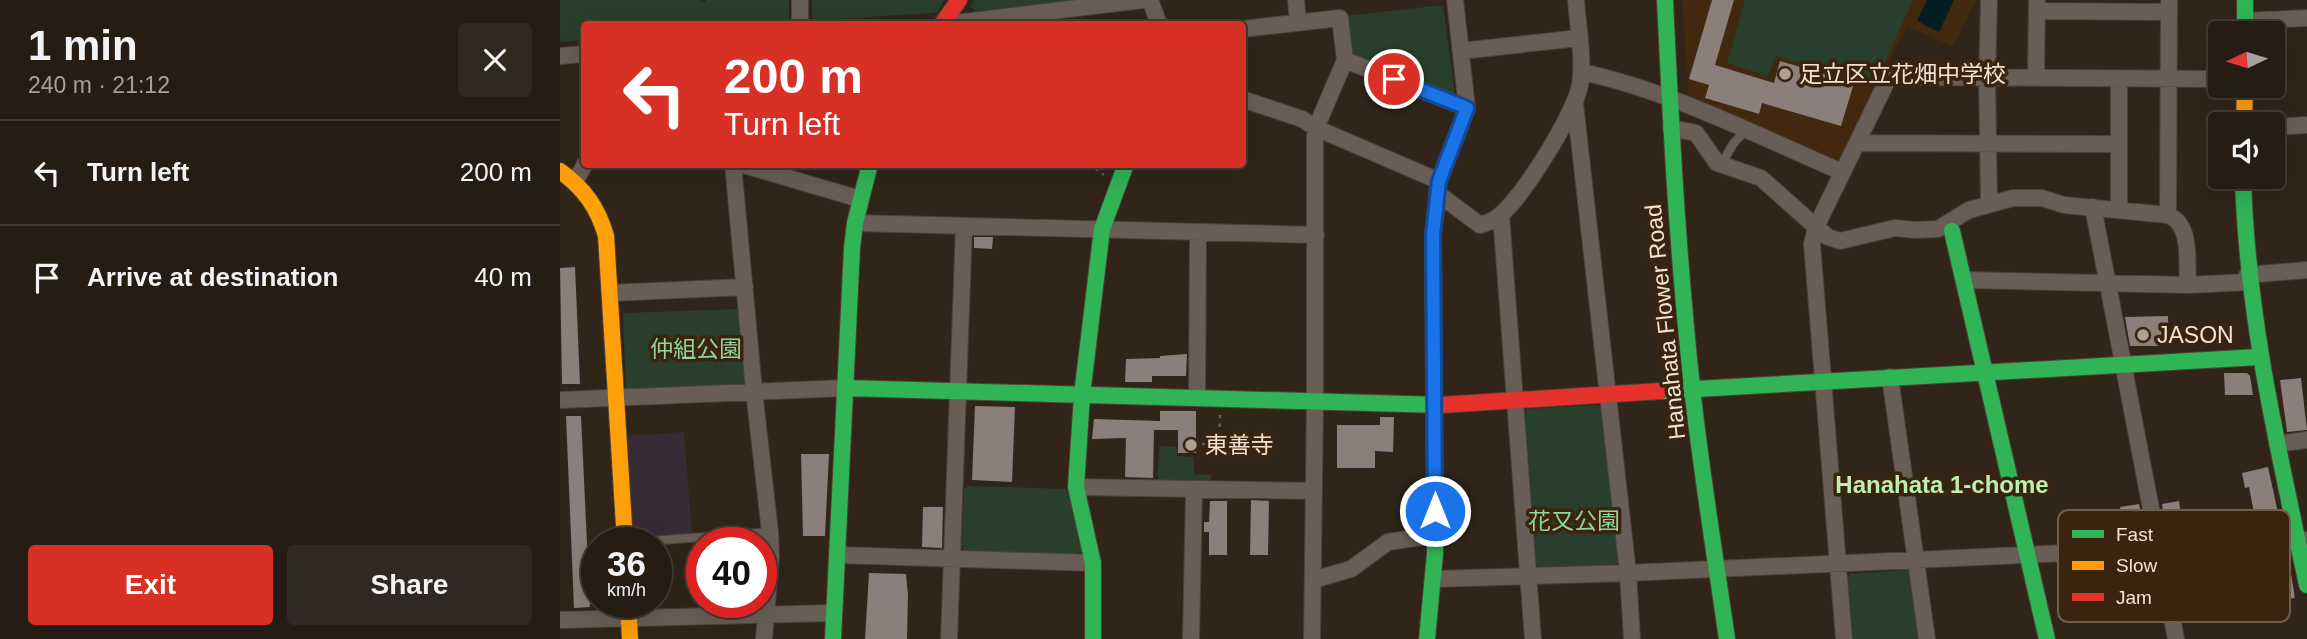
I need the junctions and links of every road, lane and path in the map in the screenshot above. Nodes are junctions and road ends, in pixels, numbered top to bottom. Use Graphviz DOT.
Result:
graph roads {
  1 [pos="800,0"];
  2 [pos="959,0"];
  3 [pos="1143,0"];
  4 [pos="1150,0"];
  5 [pos="1296,0"];
  6 [pos="1455,0"];
  7 [pos="1576,0"];
  8 [pos="1665,0"];
  9 [pos="1989,0"];
  10 [pos="2245,0"];
  11 [pos="2037,6"];
  12 [pos="2169,6"];
  13 [pos="2307,18"];
  14 [pos="800,21"];
  15 [pos="947,21"];
  16 [pos="970,21"];
  17 [pos="1158,21"];
  18 [pos="2245,21"];
  19 [pos="2286,21"];
  20 [pos="1298,23"];
  21 [pos="1246,29"];
  22 [pos="1579,38"];
  23 [pos="1461,51"];
  24 [pos="581,54"];
  25 [pos="560,56"];
  26 [pos="1345,60"];
  27 [pos="1581,72"];
  28 [pos="1987,78"];
  29 [pos="2036,78"];
  30 [pos="2119,79"];
  31 [pos="2168,79"];
  32 [pos="2208,79"];
  33 [pos="1669,98"];
  34 [pos="1246,100"];
  35 [pos="1576,104"];
  36 [pos="1467,108"];
  37 [pos="2307,125"];
  38 [pos="2285,126"];
  39 [pos="1316,128"];
  40 [pos="1671,128"];
  41 [pos="1745,131"];
  42 [pos="1857,143"];
  43 [pos="1989,144"];
  44 [pos="2119,144"];
  45 [pos="1721,165"];
  46 [pos="583,168"];
  47 [pos="733,168"];
  48 [pos="753,168"];
  49 [pos="869,168"];
  50 [pos="1125,168"];
  51 [pos="560,171"];
  52 [pos="1842,172"];
  53 [pos="575,182"];
  54 [pos="1438,187"];
  55 [pos="2244,189"];
  56 [pos="860,200"];
  57 [pos="1989,203"];
  58 [pos="2094,207"];
  59 [pos="2119,210"];
  60 [pos="1501,215"];
  61 [pos="2168,215"];
  62 [pos="855,223"];
  63 [pos="964,226"];
  64 [pos="1951,226"];
  65 [pos="1816,227"];
  66 [pos="1102,229"];
  67 [pos="1198,232"];
  68 [pos="1316,235"];
  69 [pos="2307,270"];
  70 [pos="2248,279"];
  71 [pos="1964,280"];
  72 [pos="2108,283"];
  73 [pos="2188,285"];
  74 [pos="745,287"];
  75 [pos="610,293"];
  76 [pos="2259,357"];
  77 [pos="2123,365"];
  78 [pos="1986,373"];
  79 [pos="1891,377"];
  80 [pos="1823,381"];
  81 [pos="845,388"];
  82 [pos="1693,390"];
  83 [pos="754,391"];
  84 [pos="958,391"];
  85 [pos="1608,394"];
  86 [pos="1082,395"];
  87 [pos="617,398"];
  88 [pos="1197,398"];
  89 [pos="560,400"];
  90 [pos="1515,400"];
  91 [pos="1315,401"];
  92 [pos="1434,405"];
  93 [pos="1220,408"];
  94 [pos="2307,440"];
  95 [pos="1202,444"];
  96 [pos="2277,444"];
  97 [pos="1076,487"];
  98 [pos="1194,490"];
  99 [pos="1314,491"];
  100 [pos="2151,510"];
  101 [pos="624,527"];
  102 [pos="769,527"];
  103 [pos="1435,535"];
  104 [pos="2302,541"];
  105 [pos="2058,554"];
  106 [pos="838,555"];
  107 [pos="2028,555"];
  108 [pos="952,560"];
  109 [pos="1914,560"];
  110 [pos="1093,563"];
  111 [pos="1837,564"];
  112 [pos="1717,568"];
  113 [pos="1628,573"];
  114 [pos="1528,577"];
  115 [pos="1433,579"];
  116 [pos="1313,580"];
  117 [pos="2307,585"];
  118 [pos="834,613"];
  119 [pos="777,615"];
  120 [pos="581,617"];
  121 [pos="629,618"];
  122 [pos="767,618"];
  123 [pos="560,620"];
  124 [pos="630,639"];
  125 [pos="764,639"];
  126 [pos="833,639"];
  127 [pos="949,639"];
  128 [pos="1093,639"];
  129 [pos="1191,639"];
  130 [pos="1312,639"];
  131 [pos="1427,639"];
  132 [pos="1532,639"];
  133 [pos="1632,639"];
  134 [pos="1727,639"];
  135 [pos="1844,639"];
  136 [pos="1927,639"];
  137 [pos="2047,639"];
  1 -- 14 [label="street"];
  2 -- 15 [label="street"];
  3 -- 16 [label="street"];
  4 -- 17 [label="street"];
  5 -- 20 [label="street"];
  6 -- 23 [label="street"];
  7 -- 22 [label="street"];
  8 -- 33 [label="street, Hanahata Flower Road"];
  9 -- 28 [label="street"];
  10 -- 18 [label="street"];
  11 -- 12 [label="street"];
  11 -- 29 [label="street"];
  12 -- 31 [label="street"];
  13 -- 19 [label="street"];
  20 -- 21 [label="street"];
  20 -- 26 [label="street"];
  22 -- 23 [label="street"];
  22 -- 27 [label="street"];
  23 -- 36 [label="street"];
  24 -- 25 [label="street"];
  26 -- 36 [label="street"];
  26 -- 39 [label="street"];
  27 -- 33 [label="street"];
  27 -- 35 [label="street"];
  28 -- 29 [label="street"];
  28 -- 42 [label="street"];
  28 -- 43 [label="street"];
  29 -- 30 [label="street"];
  30 -- 31 [label="street"];
  30 -- 44 [label="street"];
  31 -- 32 [label="street"];
  31 -- 61 [label="street"];
  33 -- 40 [label="street, Hanahata Flower Road"];
  33 -- 41 [label="street"];
  34 -- 39 [label="street"];
  35 -- 60 [label="street"];
  35 -- 85 [label="street"];
  36 -- 54 [label="street"];
  37 -- 38 [label="street"];
  39 -- 54 [label="street"];
  39 -- 68 [label="street"];
  40 -- 45 [label="street"];
  40 -- 82 [label="street, Hanahata Flower Road"];
  41 -- 45 [label="lane"];
  41 -- 52 [label="street"];
  42 -- 43 [label="street"];
  42 -- 52 [label="street"];
  43 -- 44 [label="street"];
  43 -- 57 [label="street"];
  44 -- 59 [label="street"];
  45 -- 65 [label="street"];
  46 -- 53 [label="street"];
  47 -- 74 [label="street"];
  48 -- 56 [label="street"];
  49 -- 56 [label="street"];
  50 -- 66 [label="street"];
  51 -- 53 [label="street"];
  52 -- 65 [label="street"];
  53 -- 75 [label="street"];
  54 -- 60 [label="street"];
  54 -- 92 [label="street"];
  55 -- 70 [label="street"];
  56 -- 62 [label="street"];
  57 -- 58 [label="street"];
  57 -- 64 [label="street"];
  58 -- 59 [label="street"];
  58 -- 72 [label="street"];
  59 -- 61 [label="street"];
  60 -- 90 [label="street"];
  61 -- 73 [label="street"];
  62 -- 63 [label="street"];
  62 -- 81 [label="street"];
  63 -- 66 [label="street"];
  63 -- 84 [label="street"];
  64 -- 65 [label="street"];
  64 -- 71 [label="street"];
  65 -- 80 [label="street"];
  66 -- 67 [label="street"];
  66 -- 86 [label="street"];
  67 -- 68 [label="street"];
  67 -- 88 [label="street"];
  68 -- 91 [label="street"];
  69 -- 70 [label="street"];
  70 -- 73 [label="street"];
  70 -- 76 [label="street"];
  71 -- 72 [label="street"];
  71 -- 78 [label="street"];
  72 -- 73 [label="street"];
  72 -- 77 [label="street"];
  74 -- 75 [label="street"];
  74 -- 83 [label="street"];
  75 -- 87 [label="street"];
  76 -- 77 [label="street"];
  76 -- 96 [label="street"];
  77 -- 78 [label="street"];
  77 -- 100 [label="street"];
  78 -- 79 [label="street"];
  78 -- 107 [label="street"];
  79 -- 80 [label="street"];
  79 -- 109 [label="street"];
  80 -- 82 [label="street"];
  80 -- 111 [label="street"];
  81 -- 83 [label="street"];
  81 -- 84 [label="street"];
  81 -- 106 [label="street"];
  82 -- 85 [label="street"];
  82 -- 112 [label="street, Hanahata Flower Road"];
  83 -- 87 [label="street"];
  83 -- 102 [label="street"];
  84 -- 86 [label="street"];
  84 -- 108 [label="street"];
  85 -- 90 [label="street"];
  85 -- 113 [label="street"];
  86 -- 88 [label="street"];
  86 -- 97 [label="street"];
  87 -- 89 [label="street"];
  87 -- 101 [label="street"];
  88 -- 91 [label="street"];
  90 -- 92 [label="street"];
  90 -- 114 [label="street"];
  91 -- 92 [label="street"];
  91 -- 99 [label="street"];
  92 -- 103 [label="street"];
  93 -- 95 [label="path"];
  94 -- 96 [label="street"];
  96 -- 104 [label="street"];
  97 -- 98 [label="street"];
  97 -- 110 [label="street"];
  98 -- 99 [label="street"];
  98 -- 129 [label="street"];
  99 -- 116 [label="street"];
  103 -- 115 [label="street"];
  103 -- 116 [label="street"];
  104 -- 117 [label="street"];
  105 -- 107 [label="street"];
  106 -- 108 [label="street"];
  106 -- 118 [label="street"];
  107 -- 109 [label="street"];
  107 -- 137 [label="street"];
  108 -- 110 [label="street"];
  108 -- 127 [label="street"];
  109 -- 111 [label="street"];
  109 -- 136 [label="street"];
  110 -- 128 [label="street"];
  111 -- 112 [label="street"];
  111 -- 135 [label="street"];
  112 -- 113 [label="street"];
  112 -- 134 [label="street, Hanahata Flower Road"];
  113 -- 114 [label="street"];
  113 -- 133 [label="street"];
  114 -- 115 [label="street"];
  114 -- 132 [label="street"];
  115 -- 131 [label="street"];
  116 -- 130 [label="street"];
  118 -- 119 [label="street"];
  118 -- 126 [label="street"];
  120 -- 123 [label="street"];
  121 -- 124 [label="street"];
  122 -- 125 [label="street"];
}
